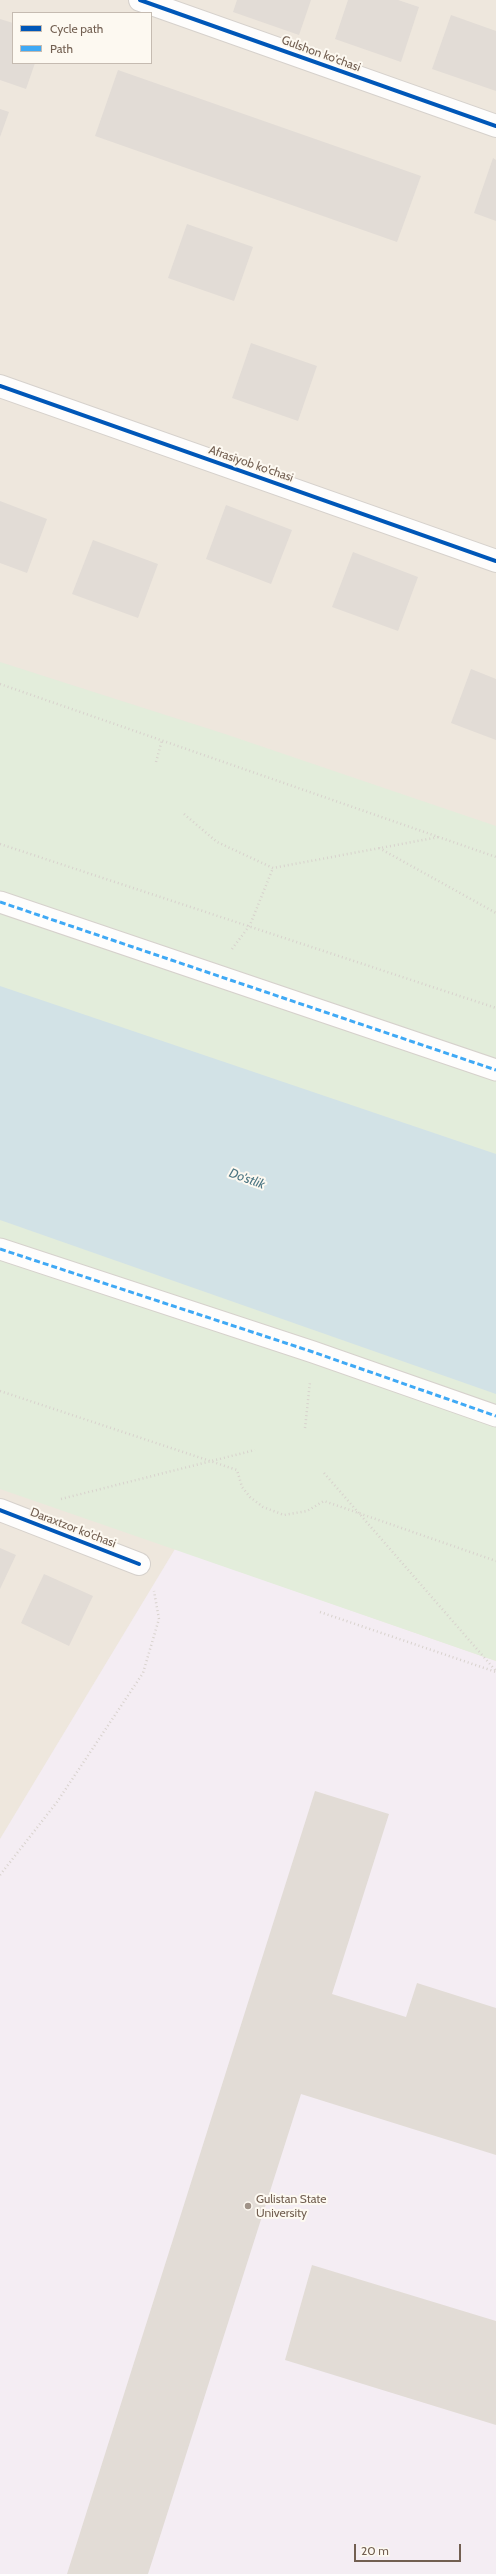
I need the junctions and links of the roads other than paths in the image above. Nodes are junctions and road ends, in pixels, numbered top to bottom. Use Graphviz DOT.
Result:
graph roads {
  1 [pos="140,0"];
  2 [pos="496,126"];
  3 [pos="0,386"];
  4 [pos="496,561"];
  5 [pos="0,902"];
  6 [pos="496,1070"];
  7 [pos="0,1249"];
  8 [pos="496,1416"];
  9 [pos="0,1510"];
  10 [pos="138,1564"];
  1 -- 2 [label="street, Gulshon ko'chasi"];
  3 -- 4 [label="street, Afrasiyob ko'chasi"];
  5 -- 6 [label="street"];
  7 -- 8 [label="street"];
  9 -- 10 [label="street, Daraxtzor ko'chasi"];
}
